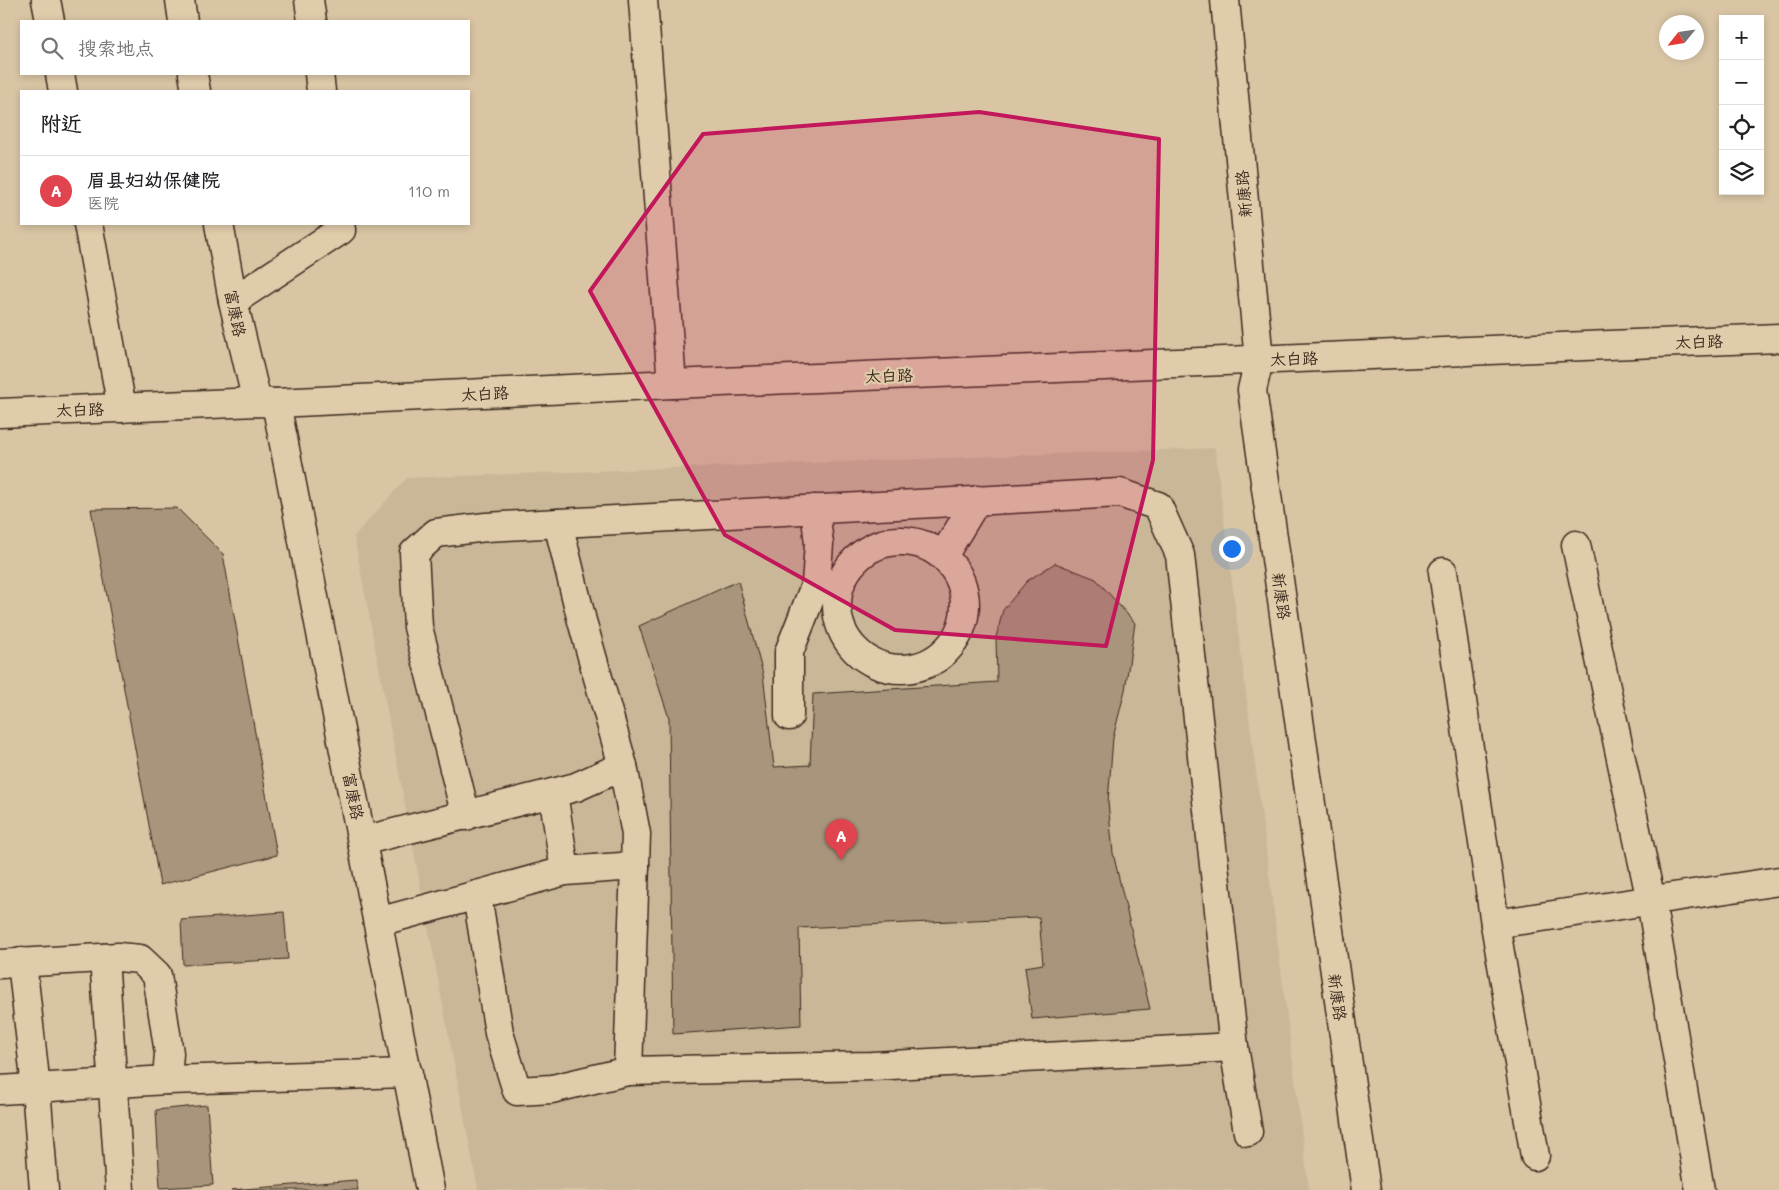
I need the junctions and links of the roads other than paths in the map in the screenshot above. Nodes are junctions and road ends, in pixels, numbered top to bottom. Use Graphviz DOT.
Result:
graph roads {
  1 [pos="46,0"];
  2 [pos="180,0"];
  3 [pos="309,0"];
  4 [pos="643,0"];
  5 [pos="1225,0"];
  6 [pos="50,20"];
  7 [pos="184,20"];
  8 [pos="312,20"];
  9 [pos="60,75"];
  10 [pos="193,75"];
  11 [pos="319,75"];
  12 [pos="63,90"];
  13 [pos="196,90"];
  14 [pos="322,90"];
  15 [pos="88,225"];
  16 [pos="219,225"];
  17 [pos="340,225"];
  18 [pos="233,301"];
  19 [pos="1779,338"];
  20 [pos="1259,360"];
  21 [pos="672,384"];
  22 [pos="266,402"];
  23 [pos="122,408"];
  24 [pos="0,413"];
  25 [pos="977,500"];
  26 [pos="863,507"];
  27 [pos="815,509"];
  28 [pos="558,523"];
  29 [pos="1576,545"];
  30 [pos="867,550"];
  31 [pos="943,556"];
  32 [pos="1443,572"];
  33 [pos="789,716"];
  34 [pos="623,766"];
  35 [pos="553,794"];
  36 [pos="466,816"];
  37 [pos="362,841"];
  38 [pos="636,866"];
  39 [pos="565,872"];
  40 [pos="1779,881"];
  41 [pos="477,895"];
  42 [pos="1650,901"];
  43 [pos="378,922"];
  44 [pos="1495,924"];
  45 [pos="104,958"];
  46 [pos="11,963"];
  47 [pos="1234,1047"];
  48 [pos="628,1071"];
  49 [pos="408,1073"];
  50 [pos="167,1080"];
  51 [pos="113,1083"];
  52 [pos="36,1088"];
  53 [pos="0,1090"];
  54 [pos="1248,1132"];
  55 [pos="1535,1156"];
  56 [pos="44,1190"];
  57 [pos="120,1190"];
  58 [pos="430,1190"];
  59 [pos="1366,1190"];
  60 [pos="1700,1190"];
  1 -- 6 [label="main road"];
  2 -- 7 [label="main road"];
  3 -- 8 [label="main road"];
  4 -- 21 [label="main road"];
  5 -- 20 [label="main road, 新康路"];
  9 -- 12 [label="main road"];
  10 -- 13 [label="main road"];
  11 -- 14 [label="main road"];
  15 -- 23 [label="main road"];
  16 -- 18 [label="main road, 富康路"];
  17 -- 18 [label="main road"];
  18 -- 22 [label="main road, 富康路"];
  19 -- 20 [label="main road, 太白路"];
  20 -- 21 [label="main road, 太白路"];
  20 -- 59 [label="main road, 新康路"];
  21 -- 22 [label="main road, 太白路"];
  22 -- 23 [label="main road, 太白路"];
  22 -- 37 [label="main road, 富康路"];
  23 -- 24 [label="main road, 太白路"];
  25 -- 26 [label="main road"];
  25 -- 31 [label="main road"];
  25 -- 47 [label="main road"];
  26 -- 27 [label="main road"];
  26 -- 30 [label="main road"];
  27 -- 28 [label="main road"];
  27 -- 33 [label="main road"];
  28 -- 34 [label="main road"];
  28 -- 36 [label="main road"];
  29 -- 42 [label="main road"];
  30 -- 31 [label="main road"];
  30 -- 31 [label="main road"];
  32 -- 44 [label="main road"];
  34 -- 35 [label="main road"];
  34 -- 38 [label="main road"];
  35 -- 36 [label="main road"];
  35 -- 39 [label="main road"];
  36 -- 37 [label="main road"];
  37 -- 43 [label="main road, 富康路"];
  38 -- 39 [label="main road"];
  38 -- 48 [label="main road"];
  39 -- 41 [label="main road"];
  40 -- 42 [label="main road"];
  41 -- 43 [label="main road"];
  41 -- 48 [label="main road"];
  42 -- 44 [label="main road"];
  42 -- 60 [label="main road"];
  43 -- 49 [label="main road, 富康路"];
  44 -- 55 [label="main road"];
  45 -- 46 [label="main road"];
  45 -- 50 [label="main road"];
  45 -- 51 [label="main road"];
  46 -- 52 [label="main road"];
  47 -- 48 [label="main road"];
  47 -- 54 [label="main road"];
  49 -- 50 [label="main road"];
  49 -- 58 [label="main road, 富康路"];
  50 -- 51 [label="main road"];
  51 -- 52 [label="main road"];
  51 -- 57 [label="main road"];
  52 -- 53 [label="main road"];
  52 -- 56 [label="main road"];
}
